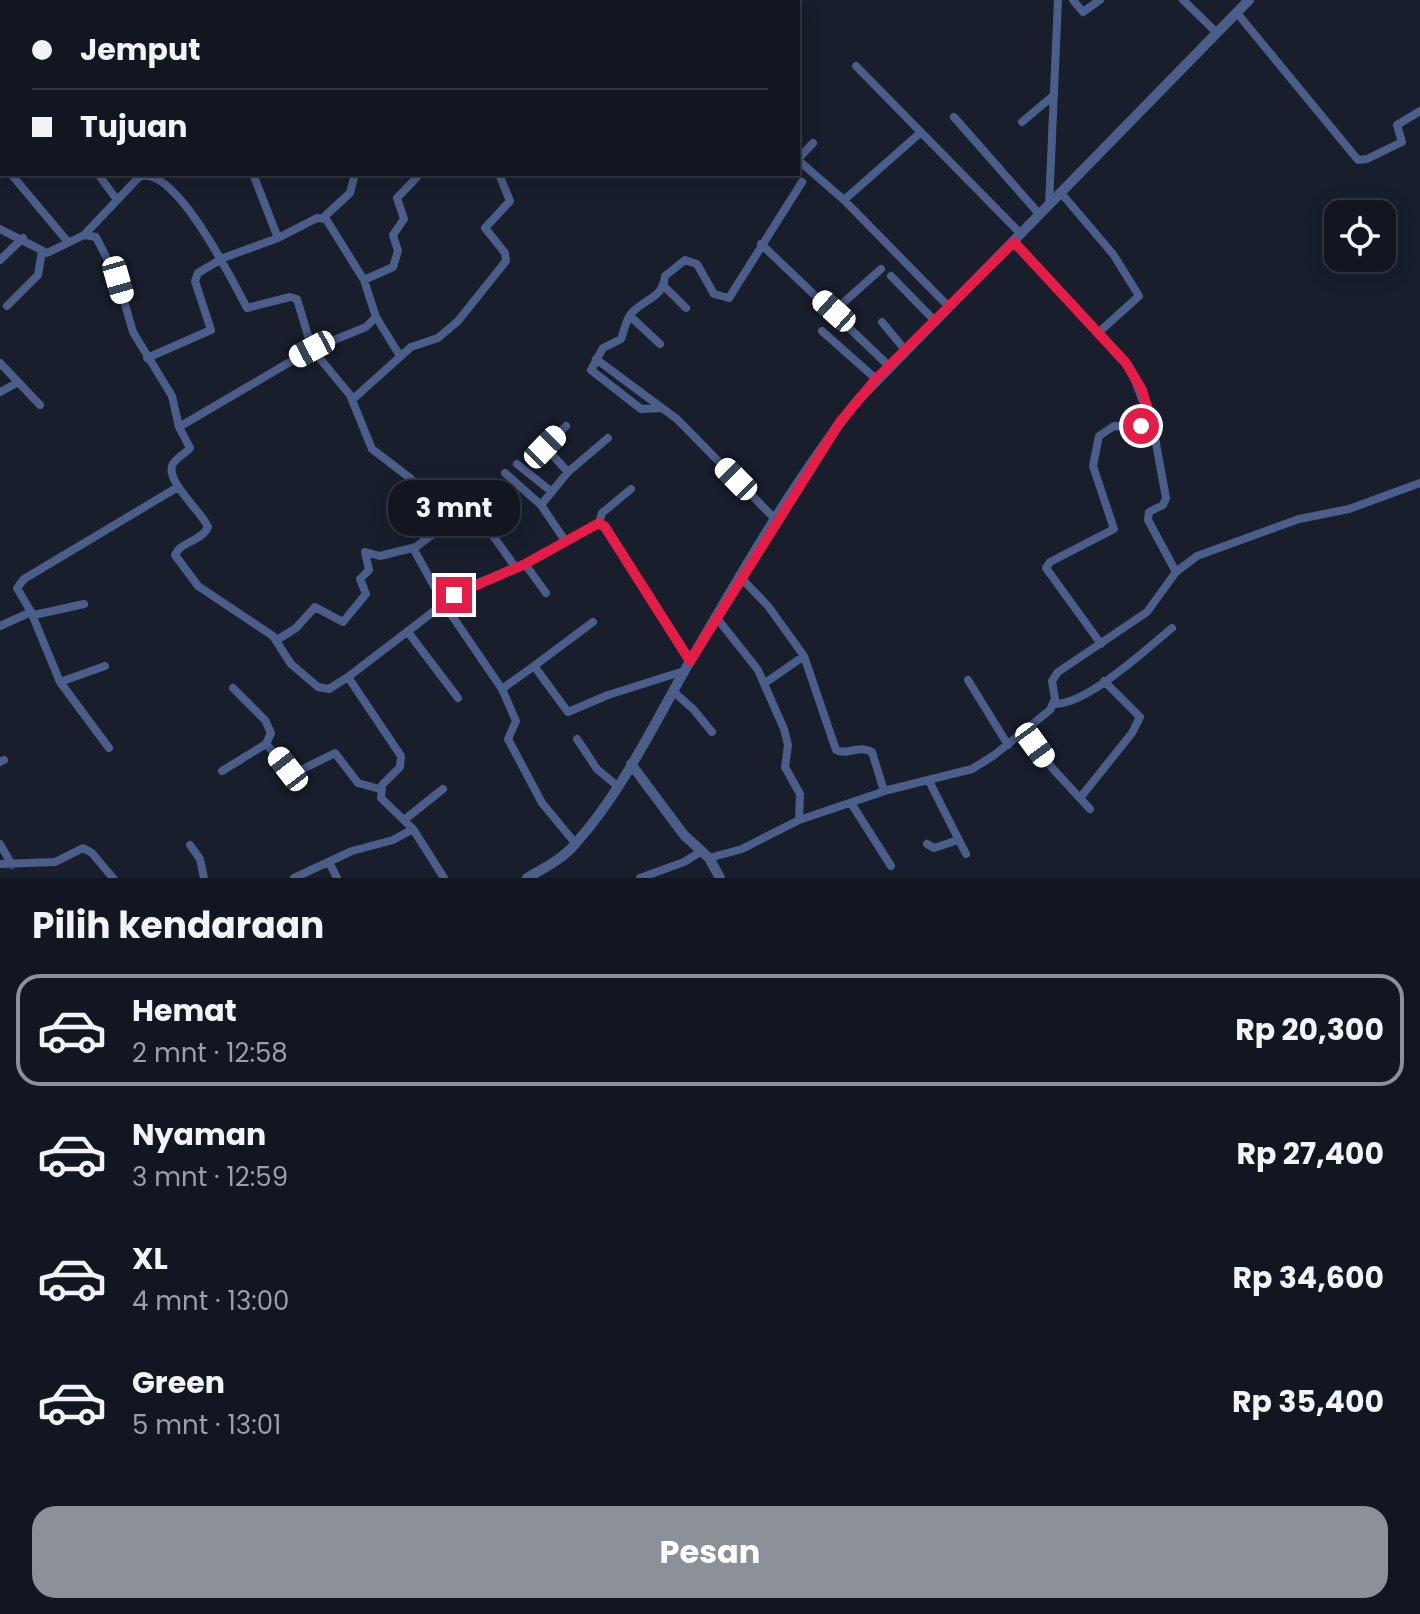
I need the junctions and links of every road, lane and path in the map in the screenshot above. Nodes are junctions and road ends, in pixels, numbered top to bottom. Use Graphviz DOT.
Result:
graph roads {
  1 [pos="1058,0"];
  2 [pos="1073,0"];
  3 [pos="1100,0"];
  4 [pos="1183,0"];
  5 [pos="1249,0"];
  6 [pos="1237,13"];
  7 [pos="1217,33"];
  8 [pos="856,66"];
  9 [pos="1054,95"];
  10 [pos="1420,111"];
  11 [pos="954,117"];
  12 [pos="1022,122"];
  13 [pos="920,133"];
  14 [pos="813,143"];
  15 [pos="800,158"];
  16 [pos="800,162"];
  17 [pos="13,176"];
  18 [pos="99,176"];
  19 [pos="142,176"];
  20 [pos="149,176"];
  21 [pos="254,176"];
  22 [pos="354,176"];
  23 [pos="418,176"];
  24 [pos="500,176"];
  25 [pos="802,182"];
  26 [pos="1061,193"];
  27 [pos="117,200"];
  28 [pos="844,200"];
  29 [pos="1049,205"];
  30 [pos="1040,215"];
  31 [pos="324,217"];
  32 [pos="0,229"];
  33 [pos="84,235"];
  34 [pos="23,238"];
  35 [pos="278,238"];
  36 [pos="68,242"];
  37 [pos="1018,242"];
  38 [pos="761,244"];
  39 [pos="42,251"];
  40 [pos="223,258"];
  41 [pos="0,260"];
  42 [pos="881,269"];
  43 [pos="891,276"];
  44 [pos="364,280"];
  45 [pos="664,286"];
  46 [pos="7,306"];
  47 [pos="948,306"];
  48 [pos="686,308"];
  49 [pos="834,311"];
  50 [pos="630,316"];
  51 [pos="376,317"];
  52 [pos="934,320"];
  53 [pos="882,322"];
  54 [pos="822,331"];
  55 [pos="1098,333"];
  56 [pos="660,344"];
  57 [pos="312,349"];
  58 [pos="905,350"];
  59 [pos="400,356"];
  60 [pos="147,358"];
  61 [pos="596,359"];
  62 [pos="0,363"];
  63 [pos="889,366"];
  64 [pos="876,379"];
  65 [pos="17,383"];
  66 [pos="0,392"];
  67 [pos="352,400"];
  68 [pos="40,405"];
  69 [pos="662,408"];
  70 [pos="566,426"];
  71 [pos="179,427"];
  72 [pos="1153,427"];
  73 [pos="608,438"];
  74 [pos="517,464"];
  75 [pos="568,472"];
  76 [pos="505,473"];
  77 [pos="1420,483"];
  78 [pos="178,487"];
  79 [pos="631,489"];
  80 [pos="552,492"];
  81 [pos="541,505"];
  82 [pos="776,520"];
  83 [pos="449,522"];
  84 [pos="599,523"];
  85 [pos="566,542"];
  86 [pos="413,548"];
  87 [pos="525,564"];
  88 [pos="516,568"];
  89 [pos="1176,572"];
  90 [pos="741,578"];
  91 [pos="546,593"];
  92 [pos="84,604"];
  93 [pos="444,604"];
  94 [pos="32,614"];
  95 [pos="716,617"];
  96 [pos="593,622"];
  97 [pos="0,626"];
  98 [pos="1172,628"];
  99 [pos="408,632"];
  100 [pos="277,640"];
  101 [pos="1101,644"];
  102 [pos="804,656"];
  103 [pos="105,666"];
  104 [pos="534,666"];
  105 [pos="687,666"];
  106 [pos="348,677"];
  107 [pos="968,680"];
  108 [pos="1104,681"];
  109 [pos="60,682"];
  110 [pos="765,683"];
  111 [pos="233,688"];
  112 [pos="502,689"];
  113 [pos="674,692"];
  114 [pos="458,698"];
  115 [pos="1053,704"];
  116 [pos="1025,731"];
  117 [pos="712,732"];
  118 [pos="577,739"];
  119 [pos="266,744"];
  120 [pos="1008,745"];
  121 [pos="109,748"];
  122 [pos="631,764"];
  123 [pos="222,771"];
  124 [pos="929,781"];
  125 [pos="616,785"];
  126 [pos="380,789"];
  127 [pos="443,789"];
  128 [pos="884,791"];
  129 [pos="1080,798"];
  130 [pos="851,803"];
  131 [pos="1090,809"];
  132 [pos="799,820"];
  133 [pos="408,824"];
  134 [pos="958,840"];
  135 [pos="0,844"];
  136 [pos="576,844"];
  137 [pos="927,844"];
  138 [pos="190,845"];
  139 [pos="966,854"];
  140 [pos="704,855"];
  141 [pos="329,862"];
  142 [pos="0,864"];
  143 [pos="12,865"];
  144 [pos="891,866"];
  145 [pos="547,873"];
  146 [pos="113,878"];
  147 [pos="204,878"];
  148 [pos="294,878"];
  149 [pos="337,878"];
  150 [pos="444,878"];
  151 [pos="527,878"];
  152 [pos="640,878"];
  153 [pos="720,878"];
  1 -- 9 [label="street"];
  2 -- 3 [label="street"];
  4 -- 7 [label="street"];
  5 -- 6 [label="street"];
  6 -- 7 [label="street"];
  6 -- 10 [label="street"];
  7 -- 26 [label="street"];
  8 -- 13 [label="street"];
  9 -- 12 [label="street"];
  9 -- 29 [label="street"];
  11 -- 30 [label="street"];
  13 -- 28 [label="street"];
  13 -- 37 [label="street"];
  14 -- 15 [label="street"];
  16 -- 28 [label="street"];
  17 -- 36 [label="street"];
  18 -- 27 [label="street"];
  19 -- 27 [label="street"];
  20 -- 40 [label="street"];
  21 -- 35 [label="street"];
  22 -- 31 [label="street"];
  23 -- 44 [label="street"];
  24 -- 59 [label="street"];
  25 -- 38 [label="street"];
  26 -- 29 [label="street"];
  26 -- 55 [label="street"];
  27 -- 33 [label="street"];
  28 -- 47 [label="street"];
  29 -- 30 [label="street"];
  30 -- 37 [label="street"];
  31 -- 35 [label="street"];
  31 -- 44 [label="street"];
  32 -- 34 [label="street"];
  33 -- 36 [label="street"];
  33 -- 60 [label="street"];
  34 -- 39 [label="street"];
  34 -- 41 [label="street"];
  35 -- 40 [label="street"];
  36 -- 39 [label="street"];
  37 -- 47 [label="street"];
  37 -- 55 [label="street"];
  38 -- 45 [label="street"];
  38 -- 49 [label="street"];
  39 -- 46 [label="street"];
  40 -- 57 [label="street"];
  40 -- 60 [label="street"];
  42 -- 49 [label="street"];
  43 -- 52 [label="street"];
  44 -- 51 [label="street"];
  45 -- 48 [label="street"];
  45 -- 50 [label="street"];
  47 -- 52 [label="street"];
  49 -- 63 [label="street"];
  50 -- 56 [label="street"];
  50 -- 61 [label="street"];
  51 -- 57 [label="street"];
  51 -- 59 [label="street"];
  52 -- 58 [label="street"];
  53 -- 58 [label="street"];
  54 -- 64 [label="street"];
  55 -- 72 [label="street"];
  57 -- 67 [label="street"];
  57 -- 71 [label="street"];
  58 -- 63 [label="street"];
  59 -- 67 [label="street"];
  60 -- 71 [label="street"];
  61 -- 69 [label="street"];
  61 -- 69 [label="street"];
  62 -- 65 [label="street"];
  63 -- 64 [label="street"];
  64 -- 82 [label="street"];
  65 -- 66 [label="street"];
  65 -- 68 [label="street"];
  67 -- 83 [label="street"];
  69 -- 82 [label="street"];
  70 -- 75 [label="street"];
  71 -- 78 [label="street"];
  72 -- 89 [label="street"];
  72 -- 101 [label="street"];
  73 -- 75 [label="street"];
  74 -- 80 [label="street"];
  75 -- 80 [label="street"];
  76 -- 81 [label="street"];
  77 -- 89 [label="street"];
  78 -- 94 [label="street"];
  78 -- 100 [label="street"];
  79 -- 84 [label="street"];
  80 -- 81 [label="street"];
  81 -- 85 [label="street"];
  82 -- 90 [label="street"];
  83 -- 86 [label="street"];
  83 -- 88 [label="street"];
  84 -- 85 [label="street"];
  84 -- 105 [label="street"];
  85 -- 87 [label="street"];
  86 -- 93 [label="street"];
  86 -- 100 [label="street"];
  87 -- 88 [label="street"];
  87 -- 91 [label="street"];
  88 -- 93 [label="street"];
  89 -- 101 [label="street"];
  90 -- 95 [label="street"];
  90 -- 102 [label="street"];
  92 -- 94 [label="street"];
  93 -- 99 [label="street"];
  93 -- 112 [label="street"];
  94 -- 97 [label="street"];
  94 -- 109 [label="street"];
  95 -- 105 [label="street"];
  95 -- 110 [label="street"];
  96 -- 104 [label="street"];
  98 -- 108 [label="street"];
  99 -- 106 [label="street"];
  99 -- 114 [label="street"];
  100 -- 106 [label="street"];
  101 -- 115 [label="street"];
  102 -- 110 [label="street"];
  102 -- 128 [label="street"];
  103 -- 109 [label="street"];
  104 -- 105 [label="street"];
  104 -- 112 [label="street"];
  105 -- 113 [label="street"];
  106 -- 126 [label="street"];
  107 -- 120 [label="street"];
  108 -- 115 [label="street"];
  108 -- 129 [label="street"];
  109 -- 121 [label="street"];
  110 -- 132 [label="street"];
  111 -- 119 [label="street"];
  112 -- 136 [label="street"];
  113 -- 117 [label="street"];
  113 -- 122 [label="street"];
  115 -- 116 [label="street"];
  116 -- 120 [label="street"];
  116 -- 129 [label="street"];
  118 -- 125 [label="street"];
  119 -- 123 [label="street"];
  119 -- 126 [label="street"];
  120 -- 124 [label="street"];
  122 -- 125 [label="street"];
  122 -- 140 [label="street"];
  124 -- 128 [label="street"];
  124 -- 134 [label="street"];
  125 -- 136 [label="street"];
  126 -- 133 [label="street"];
  127 -- 133 [label="street"];
  128 -- 130 [label="street"];
  129 -- 131 [label="street"];
  130 -- 132 [label="street"];
  130 -- 144 [label="street"];
  132 -- 140 [label="street"];
  133 -- 141 [label="street"];
  133 -- 150 [label="street"];
  134 -- 137 [label="street"];
  134 -- 139 [label="street"];
  135 -- 143 [label="street"];
  136 -- 145 [label="street"];
  138 -- 147 [label="street"];
  140 -- 152 [label="street"];
  140 -- 153 [label="street"];
  141 -- 148 [label="street"];
  141 -- 149 [label="street"];
  142 -- 143 [label="street"];
  143 -- 146 [label="street"];
  145 -- 151 [label="street"];
}
